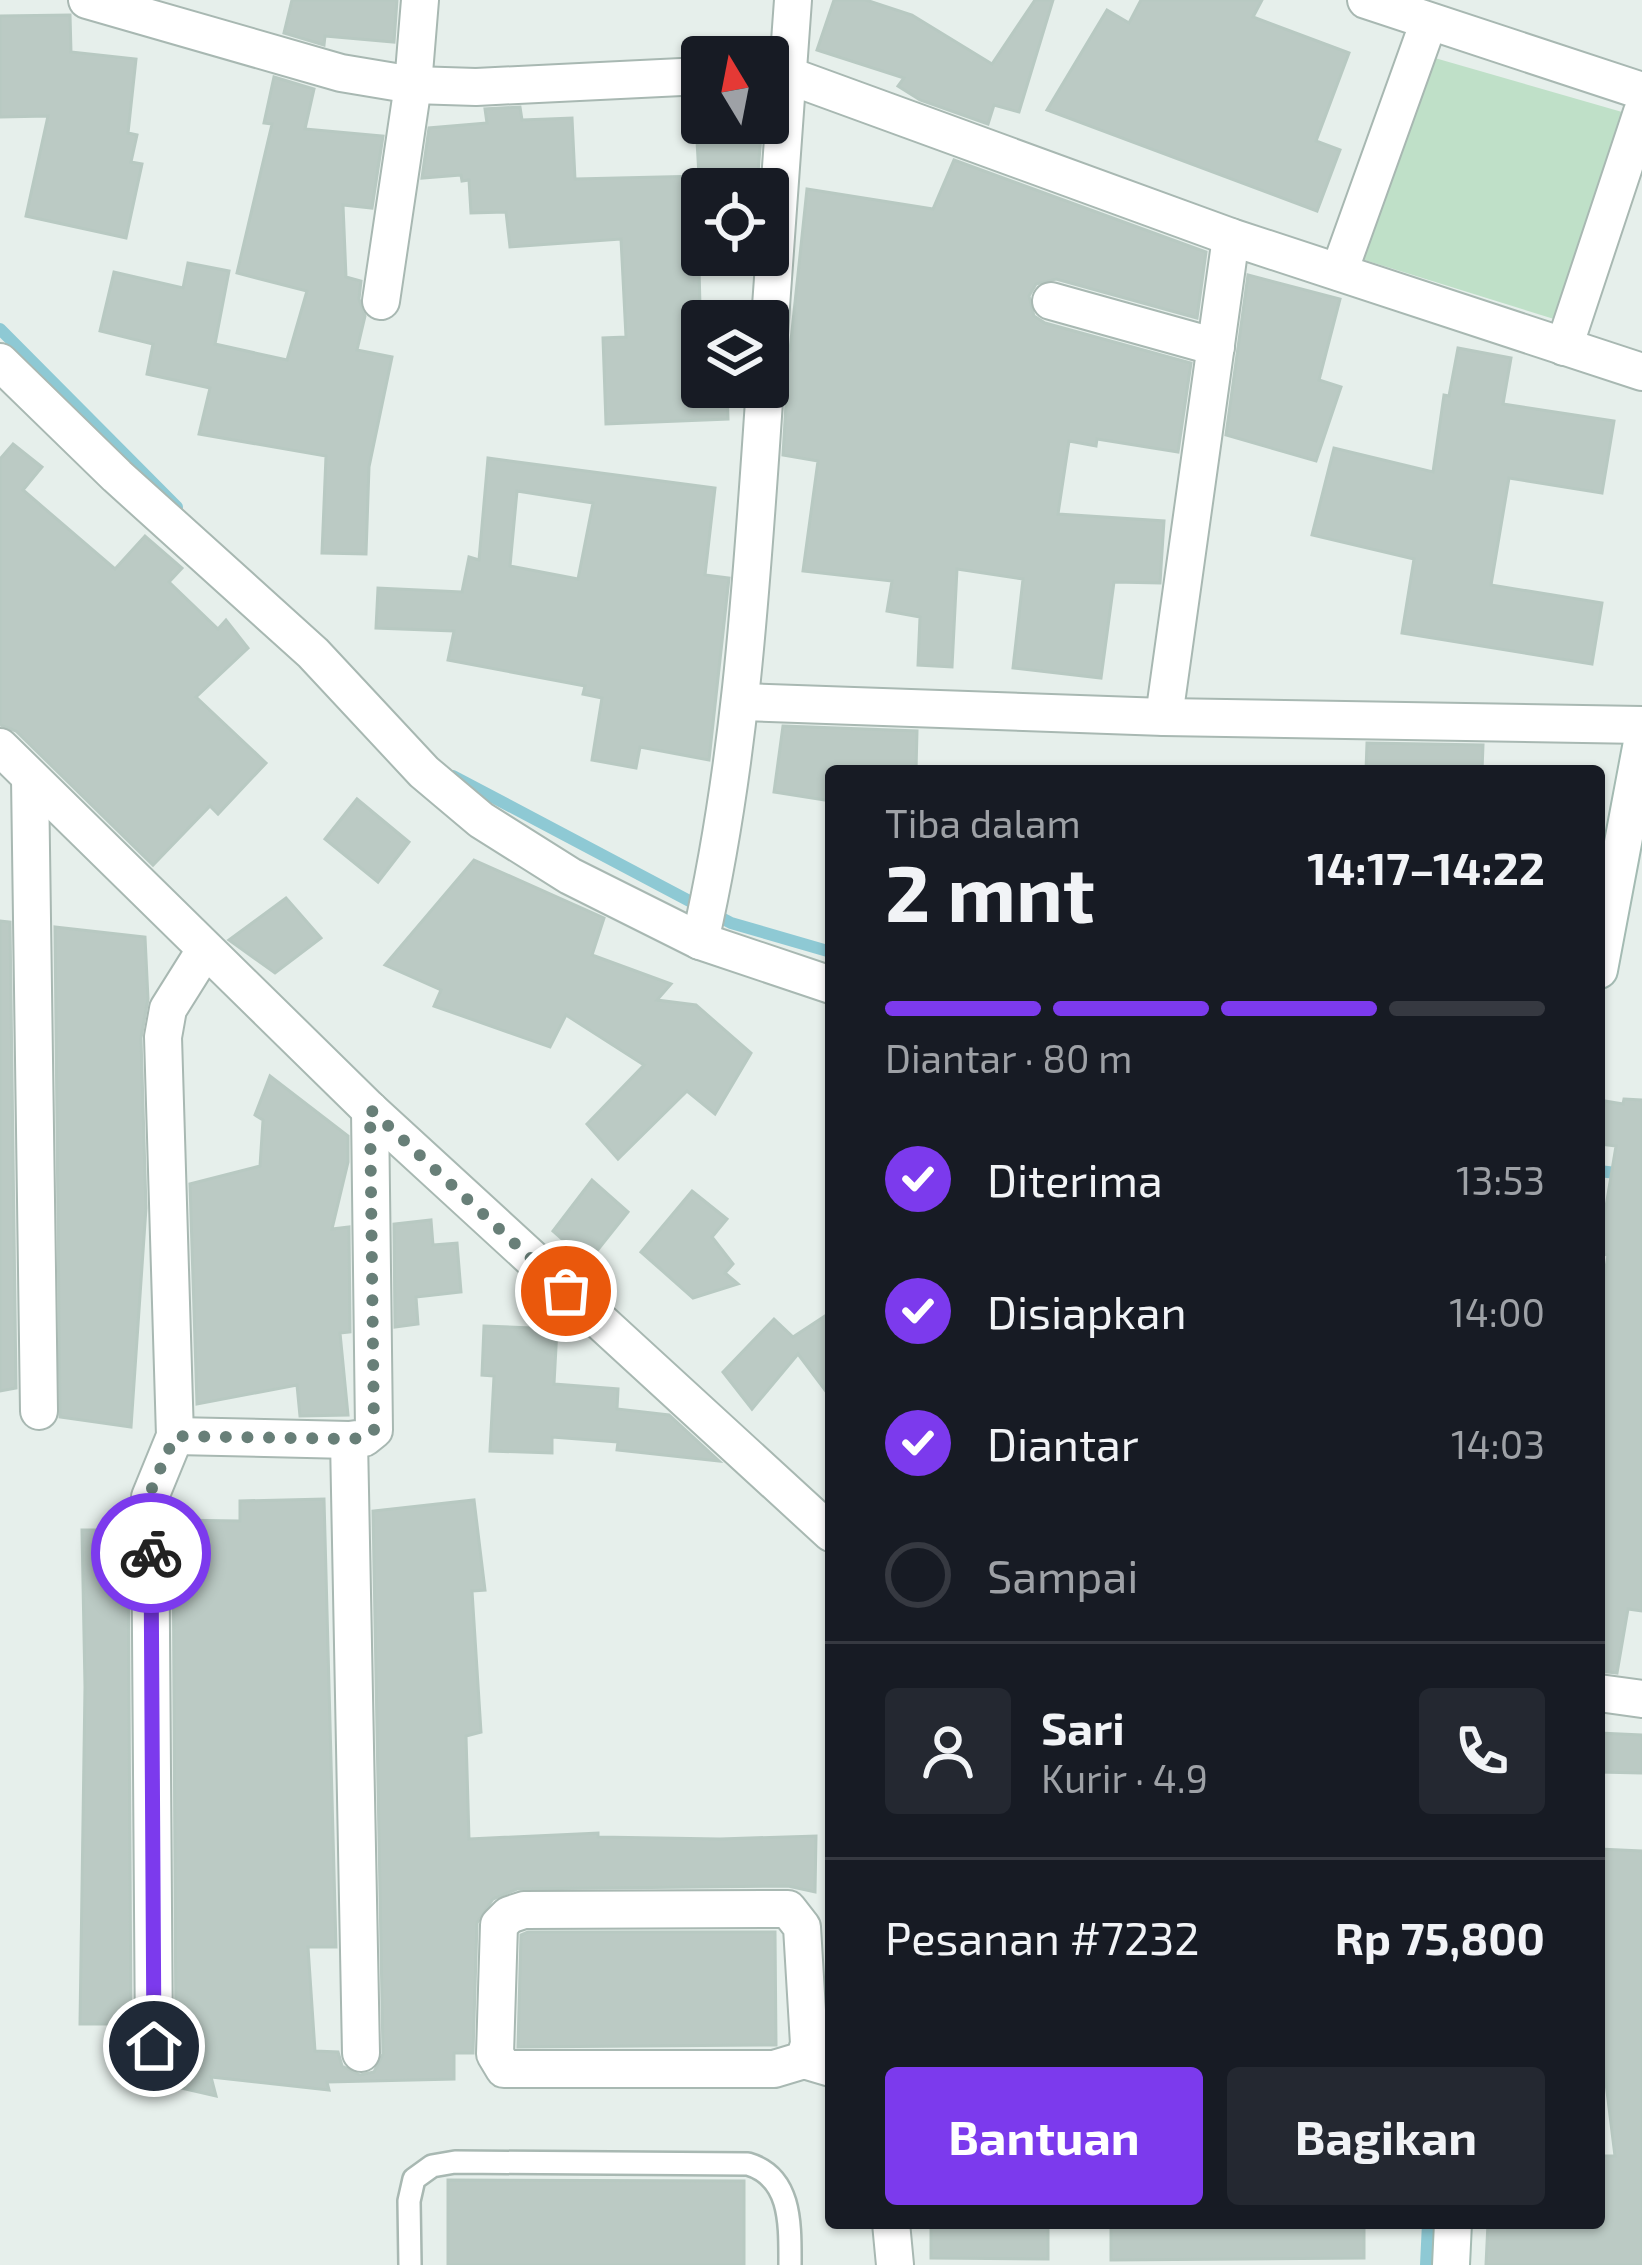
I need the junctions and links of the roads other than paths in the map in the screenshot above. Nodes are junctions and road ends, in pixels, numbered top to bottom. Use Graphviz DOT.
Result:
graph roads {
  1 [pos="86,0"];
  2 [pos="420,0"];
  3 [pos="793,0"];
  4 [pos="1366,0"];
  5 [pos="1428,24"];
  6 [pos="785,36"];
  7 [pos="681,77"];
  8 [pos="789,79"];
  9 [pos="413,85"];
  10 [pos="1642,91"];
  11 [pos="1642,112"];
  12 [pos="775,144"];
  13 [pos="1232,237"];
  14 [pos="1339,272"];
  15 [pos="770,300"];
  16 [pos="381,301"];
  17 [pos="1051,301"];
  18 [pos="1216,347"];
  19 [pos="1564,347"];
  20 [pos="0,362"];
  21 [pos="1642,372"];
  22 [pos="764,408"];
  23 [pos="743,702"];
  24 [pos="1164,717"];
  25 [pos="1642,725"];
  26 [pos="1642,742"];
  27 [pos="0,747"];
  28 [pos="30,778"];
  29 [pos="702,932"];
  30 [pos="1605,938"];
  31 [pos="205,950"];
  32 [pos="825,983"];
  33 [pos="370,1109"];
  34 [pos="39,1411"];
  35 [pos="164,1461"];
  36 [pos="350,1462"];
  37 [pos="825,1527"];
  38 [pos="1605,1694"];
  39 [pos="1642,1699"];
  40 [pos="154,2046"];
  41 [pos="361,2053"];
  42 [pos="818,2064"];
  43 [pos="892,2229"];
  44 [pos="1453,2229"];
  45 [pos="410,2265"];
  46 [pos="790,2265"];
  47 [pos="895,2265"];
  48 [pos="1450,2265"];
  1 -- 9 [label="street"];
  2 -- 9 [label="street"];
  3 -- 6 [label="street"];
  4 -- 5 [label="street"];
  5 -- 10 [label="street"];
  5 -- 14 [label="street"];
  7 -- 9 [label="street"];
  8 -- 13 [label="street"];
  9 -- 16 [label="street"];
  11 -- 19 [label="street"];
  12 -- 15 [label="street"];
  13 -- 14 [label="street"];
  13 -- 18 [label="street"];
  14 -- 19 [label="street"];
  17 -- 18 [label="street"];
  18 -- 24 [label="street"];
  19 -- 21 [label="street"];
  20 -- 29 [label="street"];
  22 -- 23 [label="street"];
  23 -- 24 [label="street"];
  23 -- 29 [label="street"];
  24 -- 25 [label="street"];
  26 -- 30 [label="street"];
  27 -- 28 [label="street"];
  28 -- 31 [label="street"];
  28 -- 34 [label="street"];
  29 -- 32 [label="street"];
  31 -- 33 [label="street"];
  31 -- 35 [label="street"];
  33 -- 36 [label="street"];
  33 -- 37 [label="street"];
  35 -- 36 [label="street"];
  35 -- 40 [label="street"];
  36 -- 41 [label="street"];
  38 -- 39 [label="street"];
  42 -- 42 [label="street"];
  43 -- 47 [label="street"];
  44 -- 48 [label="street"];
  45 -- 46 [label="lane"];
}
